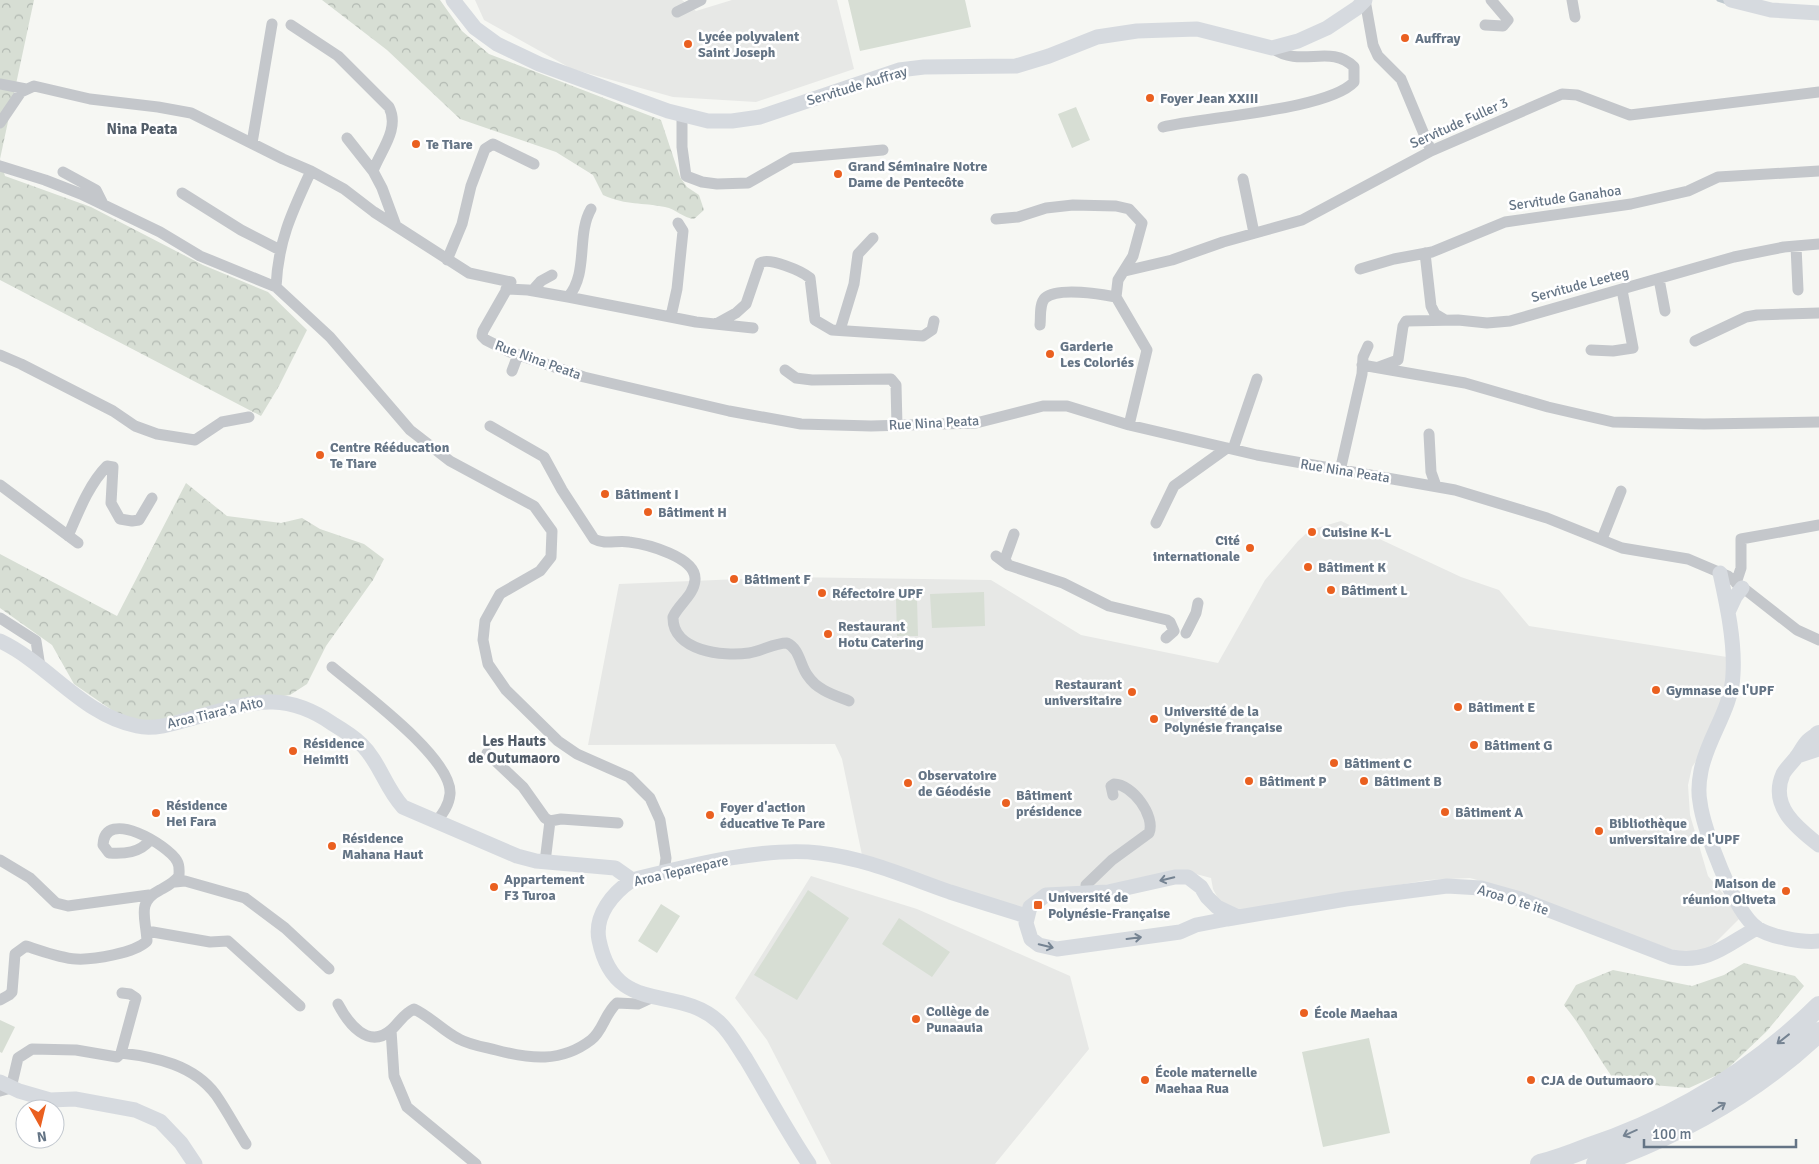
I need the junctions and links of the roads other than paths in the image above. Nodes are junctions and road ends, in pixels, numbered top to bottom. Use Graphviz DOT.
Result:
graph roads {
  1 [pos="453,0"];
  2 [pos="701,0"];
  3 [pos="1365,0"];
  4 [pos="1491,0"];
  5 [pos="1572,0"];
  6 [pos="1731,0"];
  7 [pos="677,12"];
  8 [pos="1819,13"];
  9 [pos="1575,17"];
  10 [pos="272,24"];
  11 [pos="1486,24"];
  12 [pos="291,25"];
  13 [pos="1272,48"];
  14 [pos="0,84"];
  15 [pos="26,88"];
  16 [pos="1819,92"];
  17 [pos="682,115"];
  18 [pos="0,123"];
  19 [pos="1163,127"];
  20 [pos="347,138"];
  21 [pos="252,143"];
  22 [pos="883,150"];
  23 [pos="1431,151"];
  24 [pos="534,164"];
  25 [pos="0,166"];
  26 [pos="311,170"];
  27 [pos="374,171"];
  28 [pos="1819,171"];
  29 [pos="63,172"];
  30 [pos="1243,179"];
  31 [pos="182,193"];
  32 [pos="103,204"];
  33 [pos="591,209"];
  34 [pos="996,219"];
  35 [pos="678,223"];
  36 [pos="396,226"];
  37 [pos="1254,233"];
  38 [pos="873,238"];
  39 [pos="1819,244"];
  40 [pos="1796,246"];
  41 [pos="280,250"];
  42 [pos="1425,253"];
  43 [pos="447,260"];
  44 [pos="1360,269"];
  45 [pos="1125,271"];
  46 [pos="552,275"];
  47 [pos="1659,279"];
  48 [pos="276,287"];
  49 [pos="506,289"];
  50 [pos="1622,290"];
  51 [pos="1798,290"];
  52 [pos="532,291"];
  53 [pos="568,297"];
  54 [pos="1116,297"];
  55 [pos="1664,311"];
  56 [pos="1819,313"];
  57 [pos="671,316"];
  58 [pos="1445,320"];
  59 [pos="934,321"];
  60 [pos="716,324"];
  61 [pos="1040,325"];
  62 [pos="753,328"];
  63 [pos="840,330"];
  64 [pos="1695,341"];
  65 [pos="1368,346"];
  66 [pos="1591,350"];
  67 [pos="518,355"];
  68 [pos="0,356"];
  69 [pos="1362,365"];
  70 [pos="1379,367"];
  71 [pos="785,370"];
  72 [pos="512,371"];
  73 [pos="1258,379"];
  74 [pos="249,417"];
  75 [pos="1819,422"];
  76 [pos="1129,424"];
  77 [pos="490,426"];
  78 [pos="897,426"];
  79 [pos="1430,434"];
  80 [pos="1230,449"];
  81 [pos="1340,471"];
  82 [pos="0,485"];
  83 [pos="1436,486"];
  84 [pos="1621,491"];
  85 [pos="152,498"];
  86 [pos="1156,523"];
  87 [pos="1819,525"];
  88 [pos="1014,534"];
  89 [pos="68,536"];
  90 [pos="1602,540"];
  91 [pos="78,543"];
  92 [pos="996,556"];
  93 [pos="1008,565"];
  94 [pos="1731,580"];
  95 [pos="1198,603"];
  96 [pos="1728,612"];
  97 [pos="0,618"];
  98 [pos="1186,633"];
  99 [pos="1166,638"];
  100 [pos="1819,640"];
  101 [pos="0,641"];
  102 [pos="40,667"];
  103 [pos="332,667"];
  104 [pos="849,701"];
  105 [pos="1819,738"];
  106 [pos="487,753"];
  107 [pos="1113,795"];
  108 [pos="550,821"];
  109 [pos="437,822"];
  110 [pos="618,823"];
  111 [pos="150,840"];
  112 [pos="1819,845"];
  113 [pos="0,860"];
  114 [pos="546,862"];
  115 [pos="664,872"];
  116 [pos="632,880"];
  117 [pos="175,882"];
  118 [pos="1088,894"];
  119 [pos="149,895"];
  120 [pos="1207,897"];
  121 [pos="1026,916"];
  122 [pos="1746,916"];
  123 [pos="1238,917"];
  124 [pos="1196,925"];
  125 [pos="1757,928"];
  126 [pos="147,931"];
  127 [pos="1819,941"];
  128 [pos="1704,957"];
  129 [pos="329,969"];
  130 [pos="122,993"];
  131 [pos="654,997"];
  132 [pos="0,1000"];
  133 [pos="338,1004"];
  134 [pos="300,1006"];
  135 [pos="1819,1006"];
  136 [pos="391,1030"];
  137 [pos="1819,1032"];
  138 [pos="121,1053"];
  139 [pos="4,1087"];
  140 [pos="246,1144"];
  141 [pos="195,1164"];
  142 [pos="476,1164"];
  143 [pos="809,1164"];
  144 [pos="1540,1164"];
  145 [pos="1596,1164"];
  1 -- 17 [label="main road, Servitude Auffray"];
  2 -- 7 [label="street"];
  3 -- 13 [label="main road, Servitude Auffray"];
  3 -- 23 [label="street"];
  4 -- 11 [label="street"];
  5 -- 9 [label="street"];
  6 -- 8 [label="main road"];
  10 -- 21 [label="street"];
  12 -- 27 [label="street"];
  13 -- 17 [label="main road, Servitude Auffray"];
  13 -- 19 [label="street"];
  14 -- 15 [label="street"];
  15 -- 18 [label="street"];
  15 -- 21 [label="street"];
  16 -- 23 [label="street, Servitude Fuller 3"];
  17 -- 22 [label="street"];
  20 -- 27 [label="street"];
  21 -- 26 [label="street"];
  23 -- 37 [label="street, Servitude Fuller 3"];
  24 -- 43 [label="street"];
  25 -- 32 [label="street"];
  26 -- 36 [label="street"];
  26 -- 41 [label="street"];
  27 -- 36 [label="street"];
  28 -- 42 [label="street, Servitude Ganahoa"];
  29 -- 32 [label="street"];
  30 -- 37 [label="street"];
  31 -- 41 [label="street"];
  32 -- 48 [label="street"];
  33 -- 53 [label="street"];
  34 -- 45 [label="street"];
  35 -- 57 [label="street"];
  36 -- 43 [label="street"];
  37 -- 45 [label="street, Servitude Fuller 3"];
  38 -- 63 [label="street"];
  39 -- 40 [label="street, Servitude Leeteg"];
  40 -- 47 [label="street, Servitude Leeteg"];
  40 -- 51 [label="street"];
  41 -- 48 [label="street"];
  42 -- 44 [label="street, Servitude Ganahoa"];
  42 -- 58 [label="street"];
  43 -- 49 [label="street"];
  45 -- 54 [label="street"];
  46 -- 52 [label="street"];
  47 -- 50 [label="street, Servitude Leeteg"];
  47 -- 55 [label="street"];
  48 -- 115 [label="street"];
  49 -- 52 [label="street"];
  49 -- 67 [label="street, Rue Nina Peata"];
  50 -- 58 [label="street, Servitude Leeteg"];
  50 -- 66 [label="street"];
  52 -- 53 [label="street"];
  53 -- 57 [label="street"];
  54 -- 61 [label="street"];
  54 -- 76 [label="street"];
  56 -- 64 [label="street"];
  57 -- 60 [label="street"];
  58 -- 70 [label="street, Servitude Leeteg"];
  59 -- 63 [label="street"];
  60 -- 62 [label="street"];
  60 -- 63 [label="street"];
  65 -- 69 [label="street"];
  67 -- 72 [label="street"];
  67 -- 78 [label="street, Rue Nina Peata"];
  68 -- 74 [label="street"];
  69 -- 70 [label="street"];
  69 -- 81 [label="street"];
  70 -- 75 [label="street"];
  71 -- 78 [label="street"];
  73 -- 80 [label="street"];
  76 -- 78 [label="street, Rue Nina Peata"];
  76 -- 80 [label="street, Rue Nina Peata"];
  77 -- 104 [label="street"];
  79 -- 83 [label="street"];
  80 -- 81 [label="street, Rue Nina Peata"];
  80 -- 86 [label="street"];
  81 -- 83 [label="street, Rue Nina Peata"];
  82 -- 89 [label="street"];
  83 -- 90 [label="street, Rue Nina Peata"];
  84 -- 90 [label="street"];
  85 -- 89 [label="street"];
  87 -- 94 [label="street"];
  88 -- 93 [label="street"];
  89 -- 91 [label="street"];
  90 -- 94 [label="street, Rue Nina Peata"];
  92 -- 93 [label="street"];
  93 -- 99 [label="street"];
  94 -- 96 [label="main road"];
  94 -- 96 [label="main road"];
  94 -- 100 [label="street, Rue Nina Peata"];
  95 -- 98 [label="street"];
  96 -- 122 [label="main road"];
  97 -- 102 [label="street"];
  101 -- 102 [label="main road, Aroa Tiara'a Aito"];
  102 -- 109 [label="main road, Aroa Tiara'a Aito"];
  103 -- 109 [label="street"];
  105 -- 112 [label="main road"];
  106 -- 108 [label="street"];
  107 -- 118 [label="street"];
  108 -- 110 [label="street"];
  108 -- 114 [label="street"];
  109 -- 114 [label="main road, Aroa Tiara'a Aito"];
  111 -- 117 [label="street"];
  113 -- 119 [label="street"];
  114 -- 116 [label="main road, Aroa Tiara'a Aito"];
  115 -- 116 [label="main road, Aroa Teparepare"];
  115 -- 121 [label="main road, Aroa Teparepare"];
  116 -- 131 [label="main road, Aroa Teparepare"];
  117 -- 119 [label="street"];
  117 -- 129 [label="street"];
  120 -- 118 [label="main road, one-way"];
  118 -- 121 [label="main road"];
  119 -- 126 [label="street"];
  120 -- 123 [label="main road"];
  120 -- 124 [label="main road"];
  121 -- 124 [label="main road, Aroa O te ite, one-way"];
  122 -- 125 [label="main road"];
  122 -- 128 [label="main road"];
  123 -- 124 [label="main road, Aroa O te ite"];
  123 -- 128 [label="main road, Aroa O te ite"];
  125 -- 127 [label="main road"];
  125 -- 128 [label="main road, Aroa O te ite"];
  126 -- 132 [label="street"];
  126 -- 134 [label="street"];
  130 -- 138 [label="street"];
  131 -- 136 [label="street"];
  131 -- 143 [label="main road, Aroa Teparepare"];
  133 -- 136 [label="street"];
  135 -- 144 [label="highway, one-way"];
  136 -- 142 [label="street"];
  145 -- 137 [label="highway, one-way"];
  138 -- 139 [label="street"];
  138 -- 140 [label="street"];
  139 -- 141 [label="main road"];
}
